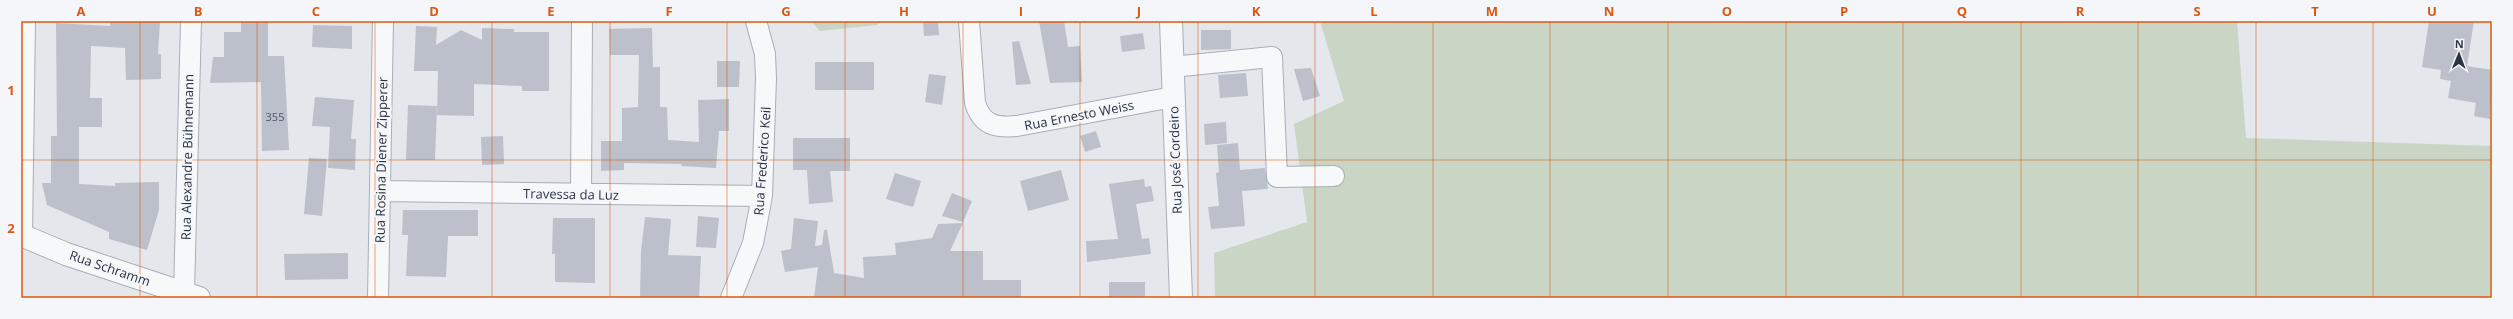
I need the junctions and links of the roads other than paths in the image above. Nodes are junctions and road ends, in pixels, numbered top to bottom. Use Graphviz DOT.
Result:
graph roads {
  1 [pos="25,21"];
  2 [pos="191,21"];
  3 [pos="383,21"];
  4 [pos="582,21"];
  5 [pos="756,21"];
  6 [pos="968,21"];
  7 [pos="1171,21"];
  8 [pos="1172,67"];
  9 [pos="1173,97"];
  10 [pos="1334,176"];
  11 [pos="380,191"];
  12 [pos="581,194"];
  13 [pos="762,196"];
  14 [pos="21,235"];
  15 [pos="192,296"];
  16 [pos="378,298"];
  17 [pos="731,298"];
  18 [pos="1181,298"];
  1 -- 14 [label="street"];
  2 -- 15 [label="street, Rua Alexandre Bühnemann"];
  3 -- 11 [label="street, Rua Rosina Diener Zipperer"];
  4 -- 12 [label="street"];
  5 -- 13 [label="street, Rua Frederico Keil"];
  6 -- 9 [label="street, Rua Ernesto Weiss"];
  7 -- 8 [label="street, Rua José Cordeiro"];
  8 -- 9 [label="street, Rua José Cordeiro"];
  8 -- 10 [label="street"];
  9 -- 18 [label="street, Rua José Cordeiro"];
  11 -- 12 [label="street, Travessa da Luz"];
  11 -- 16 [label="street, Rua Rosina Diener Zipperer"];
  12 -- 13 [label="street, Travessa da Luz"];
  13 -- 17 [label="street, Rua Frederico Keil"];
  14 -- 15 [label="street, Rua Schramm"];
}
